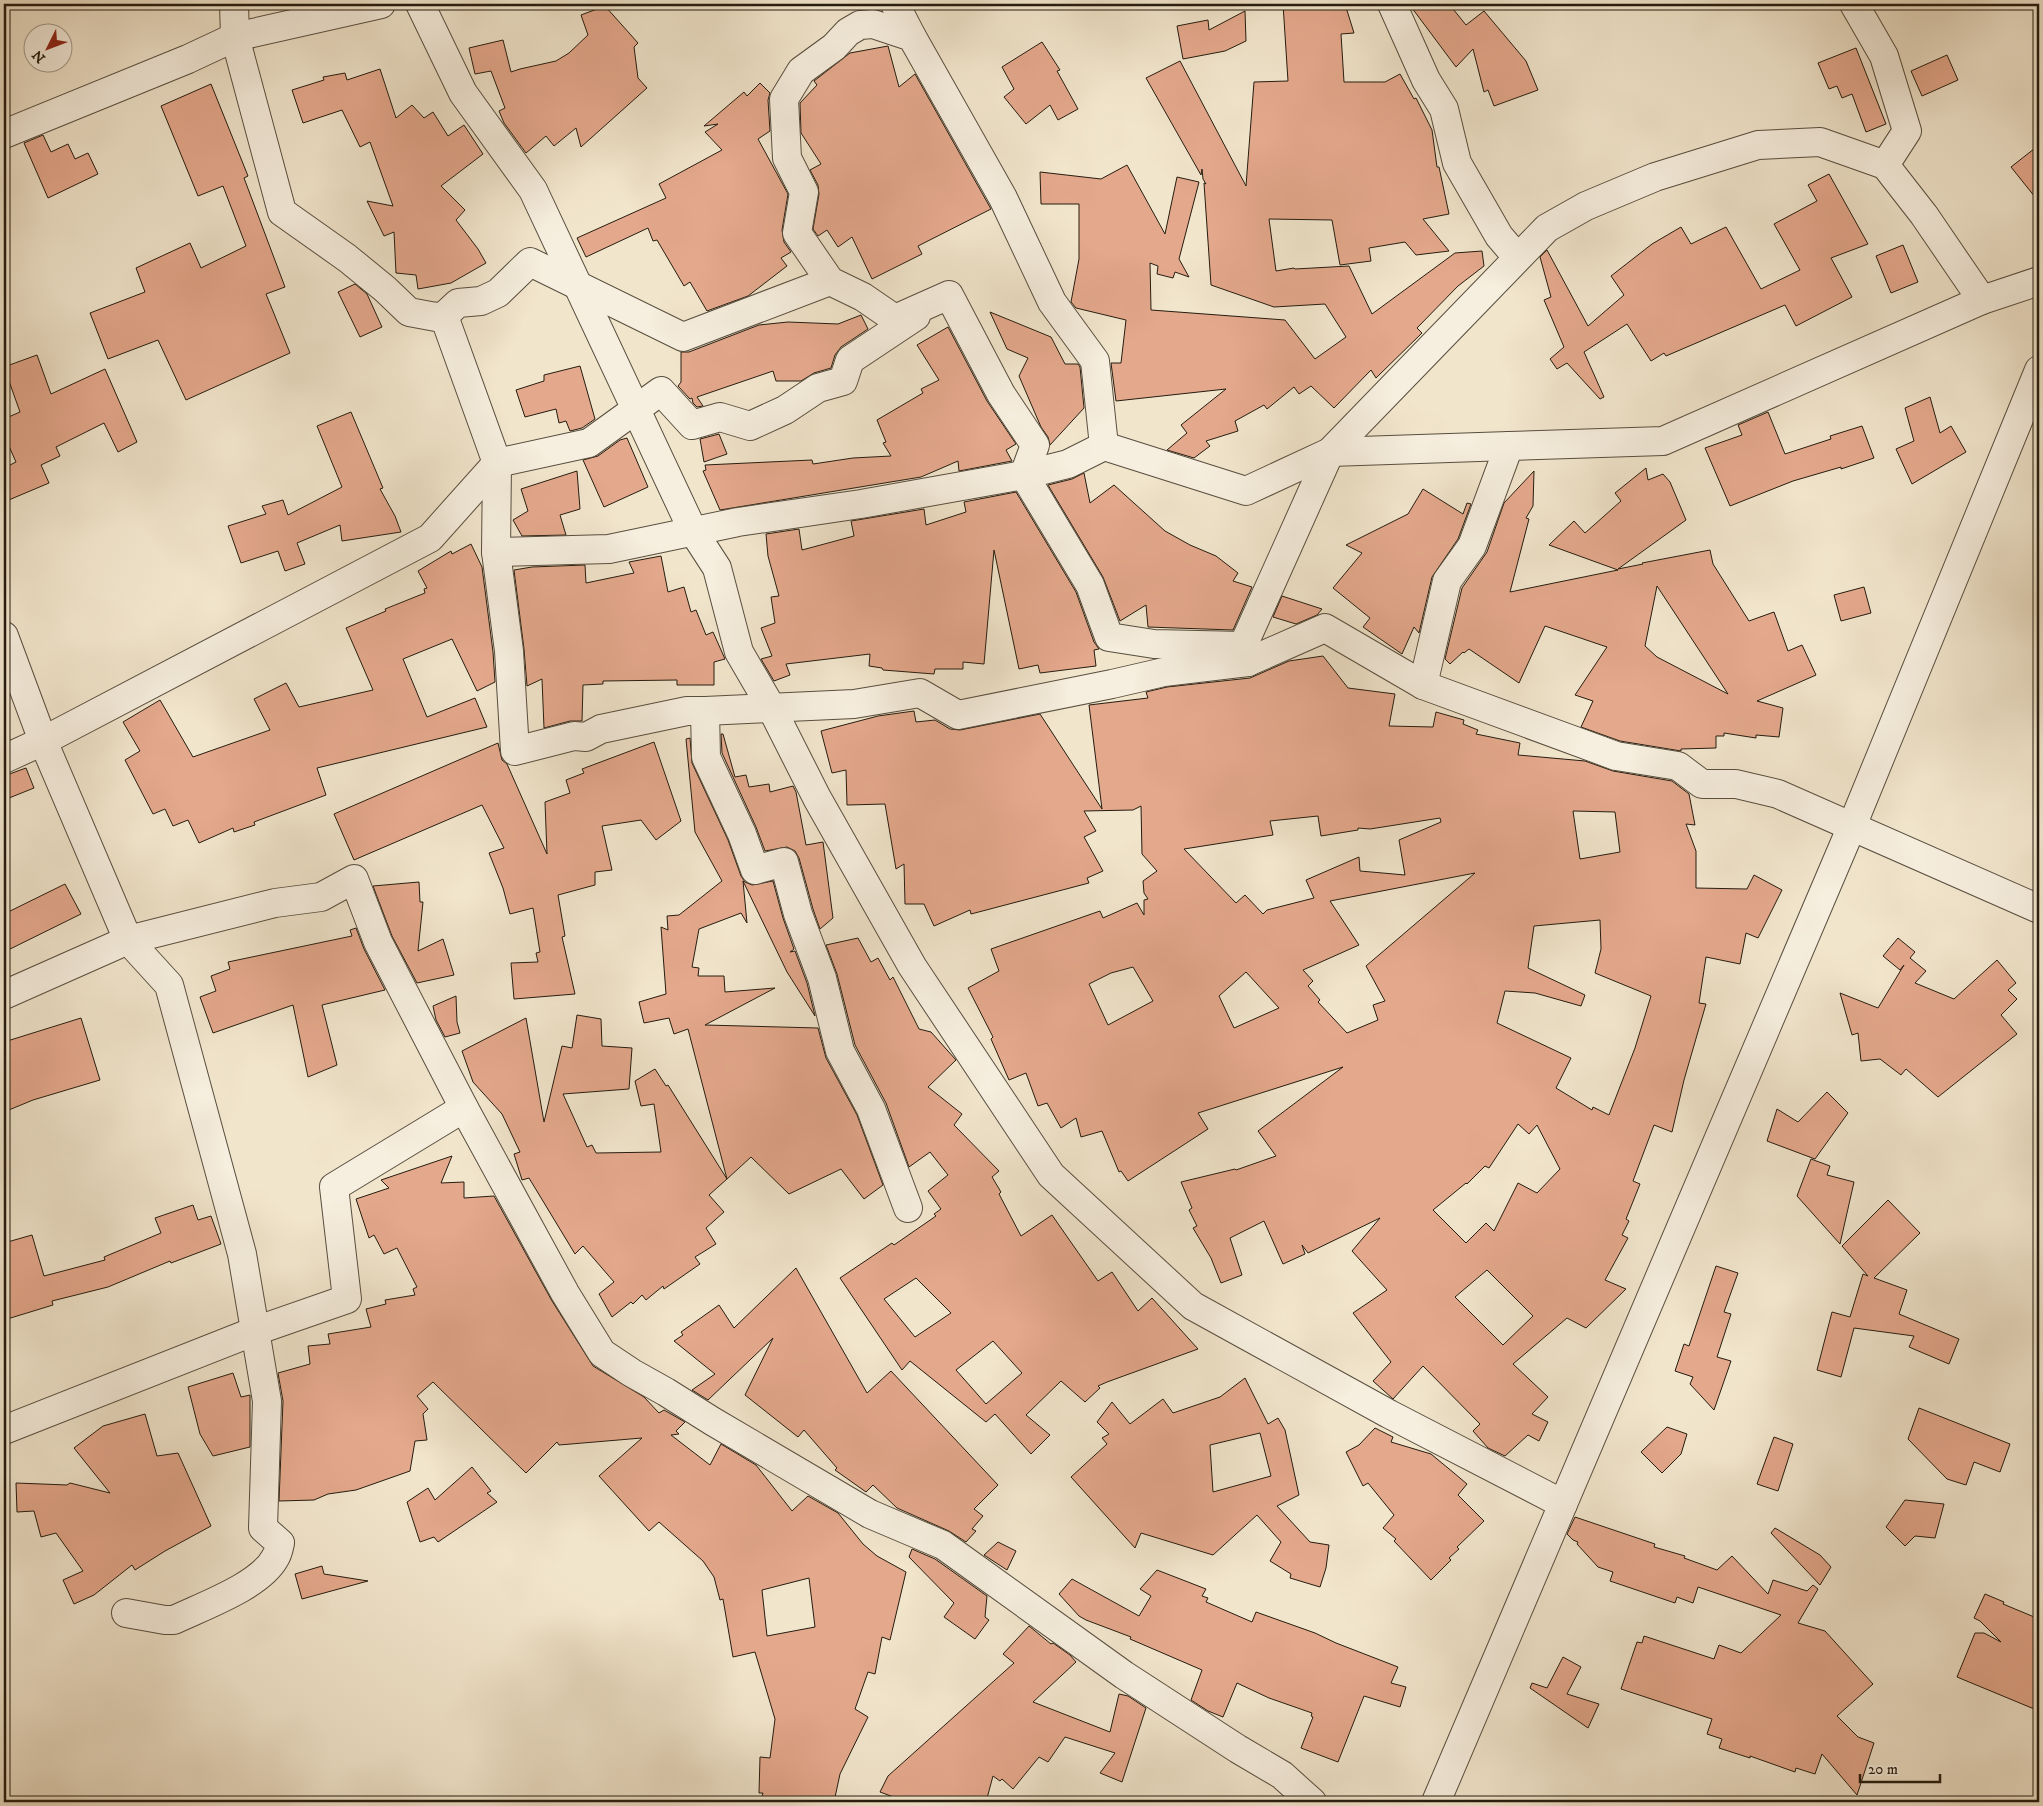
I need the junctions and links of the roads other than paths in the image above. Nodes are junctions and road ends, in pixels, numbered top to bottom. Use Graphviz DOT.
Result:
graph roads {
  1 [pos="234,4"];
  2 [pos="381,4"];
  3 [pos="420,4"];
  4 [pos="895,4"];
  5 [pos="1392,4"];
  6 [pos="1854,4"];
  7 [pos="235,37"];
  8 [pos="912,37"];
  9 [pos="4,134"];
  10 [pos="1885,164"];
  11 [pos="1517,258"];
  12 [pos="830,281"];
  13 [pos="2039,281"];
  14 [pos="579,286"];
  15 [pos="949,295"];
  16 [pos="1982,300"];
  17 [pos="444,316"];
  18 [pos="2039,370"];
  19 [pos="635,410"];
  20 [pos="1104,446"];
  21 [pos="1510,446"];
  22 [pos="1330,452"];
  23 [pos="497,463"];
  24 [pos="1024,475"];
  25 [pos="693,532"];
  26 [pos="496,552"];
  27 [pos="4,636"];
  28 [pos="1245,654"];
  29 [pos="1423,685"];
  30 [pos="772,707"];
  31 [pos="705,711"];
  32 [pos="43,741"];
  33 [pos="4,759"];
  34 [pos="1852,826"];
  35 [pos="2039,910"];
  36 [pos="128,940"];
  37 [pos="4,995"];
  38 [pos="464,1108"];
  39 [pos="908,1208"];
  40 [pos="255,1332"];
  41 [pos="4,1430"];
  42 [pos="1563,1504"];
  43 [pos="126,1613"];
  44 [pos="1312,1802"];
  45 [pos="1436,1802"];
  1 -- 7 [label="street"];
  2 -- 7 [label="street"];
  3 -- 14 [label="street"];
  4 -- 8 [label="street"];
  5 -- 11 [label="street"];
  6 -- 10 [label="street"];
  7 -- 9 [label="street"];
  7 -- 17 [label="street"];
  8 -- 12 [label="street"];
  8 -- 20 [label="street"];
  10 -- 11 [label="street"];
  10 -- 16 [label="street"];
  11 -- 22 [label="street"];
  12 -- 14 [label="street"];
  12 -- 15 [label="street"];
  13 -- 16 [label="street"];
  14 -- 17 [label="street"];
  14 -- 19 [label="street"];
  15 -- 19 [label="street"];
  15 -- 24 [label="street"];
  16 -- 21 [label="street"];
  17 -- 23 [label="street"];
  18 -- 34 [label="street"];
  19 -- 23 [label="street"];
  19 -- 25 [label="street"];
  20 -- 22 [label="street"];
  20 -- 24 [label="street"];
  21 -- 22 [label="street"];
  21 -- 29 [label="street"];
  22 -- 28 [label="street"];
  23 -- 26 [label="street"];
  23 -- 32 [label="street"];
  24 -- 25 [label="street"];
  24 -- 28 [label="street"];
  25 -- 26 [label="street"];
  25 -- 30 [label="street"];
  26 -- 31 [label="street"];
  27 -- 32 [label="street"];
  28 -- 29 [label="street"];
  28 -- 30 [label="street"];
  29 -- 34 [label="street"];
  30 -- 31 [label="street"];
  30 -- 42 [label="street"];
  31 -- 39 [label="street"];
  32 -- 33 [label="street"];
  32 -- 36 [label="street"];
  34 -- 35 [label="street"];
  34 -- 42 [label="street"];
  36 -- 37 [label="street"];
  36 -- 38 [label="street"];
  36 -- 40 [label="street"];
  38 -- 40 [label="street"];
  38 -- 44 [label="street"];
  40 -- 41 [label="street"];
  40 -- 43 [label="street"];
  42 -- 45 [label="street"];
}
